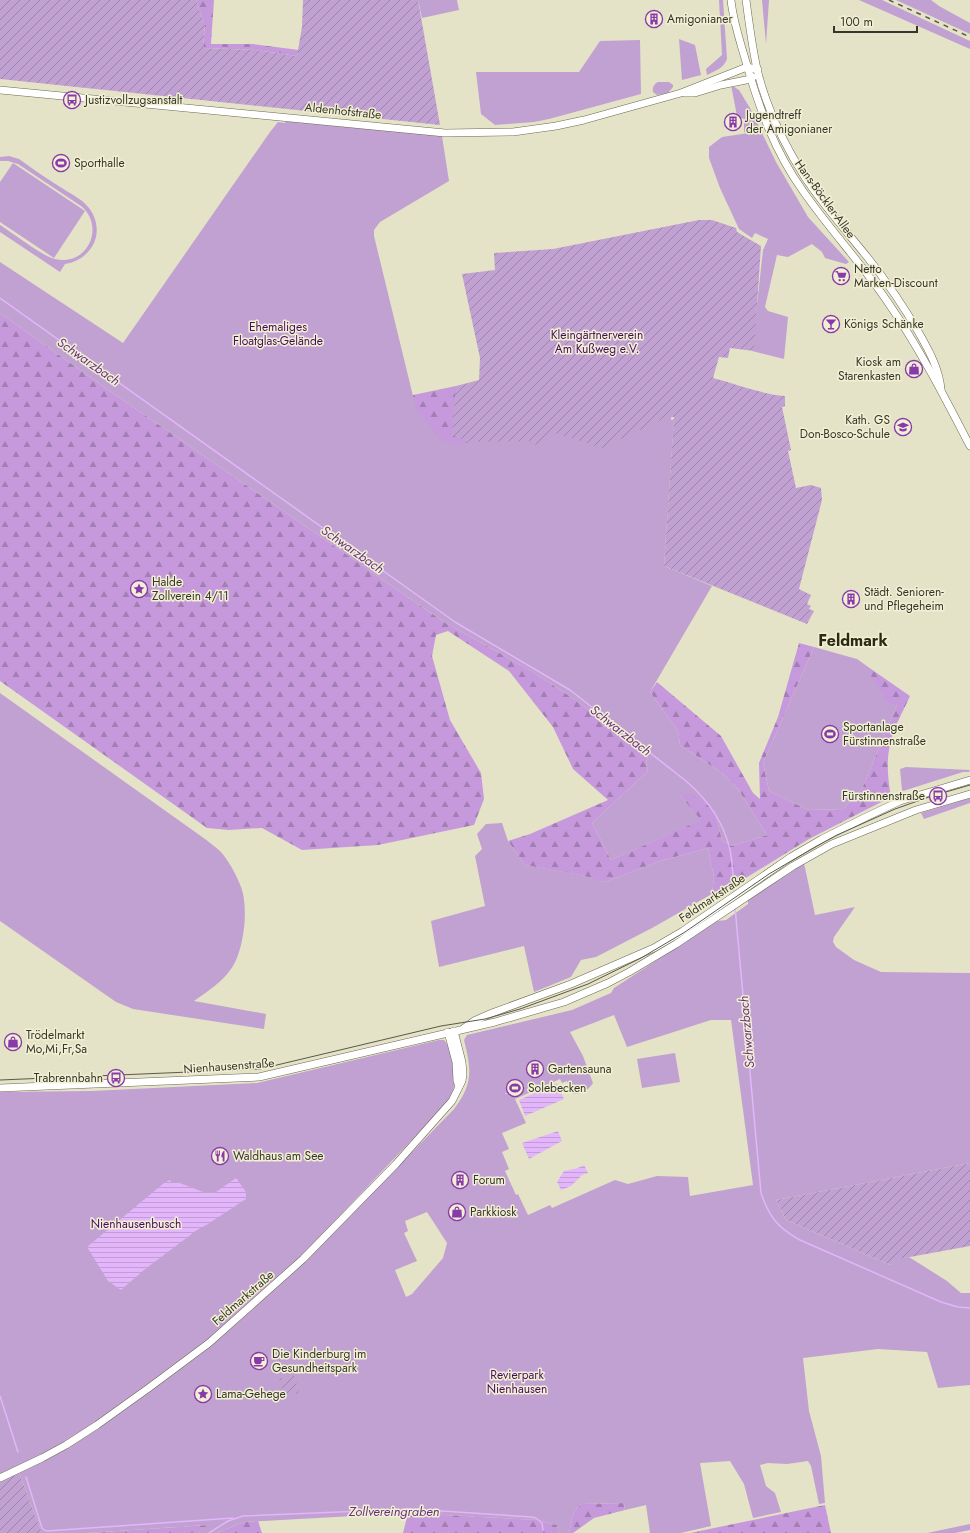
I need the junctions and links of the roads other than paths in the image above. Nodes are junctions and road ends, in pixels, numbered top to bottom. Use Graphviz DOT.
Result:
graph roads {
  1 [pos="731,0"];
  2 [pos="746,0"];
  3 [pos="747,67"];
  4 [pos="758,70"];
  5 [pos="751,79"];
  6 [pos="0,90"];
  7 [pos="680,93"];
  8 [pos="932,358"];
  9 [pos="924,362"];
  10 [pos="941,391"];
  11 [pos="970,446"];
  12 [pos="970,780"];
  13 [pos="970,794"];
  14 [pos="464,1028"];
  15 [pos="451,1032"];
  16 [pos="0,1088"];
  17 [pos="0,1478"];
  1 -- 3 [label="street, Hans-Böckler-Allee"];
  2 -- 4 [label="street, Hans-Böckler-Allee"];
  3 -- 4 [label="street"];
  3 -- 5 [label="street, Hans-Böckler-Allee"];
  3 -- 7 [label="street, Aldenhofstraße"];
  4 -- 5 [label="street"];
  4 -- 8 [label="street, Hans-Böckler-Allee"];
  5 -- 7 [label="street, Aldenhofstraße"];
  5 -- 9 [label="street, Hans-Böckler-Allee"];
  6 -- 7 [label="street, Aldenhofstraße"];
  8 -- 9 [label="street"];
  8 -- 10 [label="street, Hans-Böckler-Allee"];
  9 -- 10 [label="street, Hans-Böckler-Allee"];
  10 -- 11 [label="street, Hans-Böckler-Allee"];
  12 -- 14 [label="street, Feldmarkstraße"];
  13 -- 14 [label="street, Feldmarkstraße"];
  14 -- 15 [label="street, Feldmarkstraße"];
  15 -- 16 [label="street, Nienhausenstraße"];
  15 -- 17 [label="street, Feldmarkstraße"];
}
